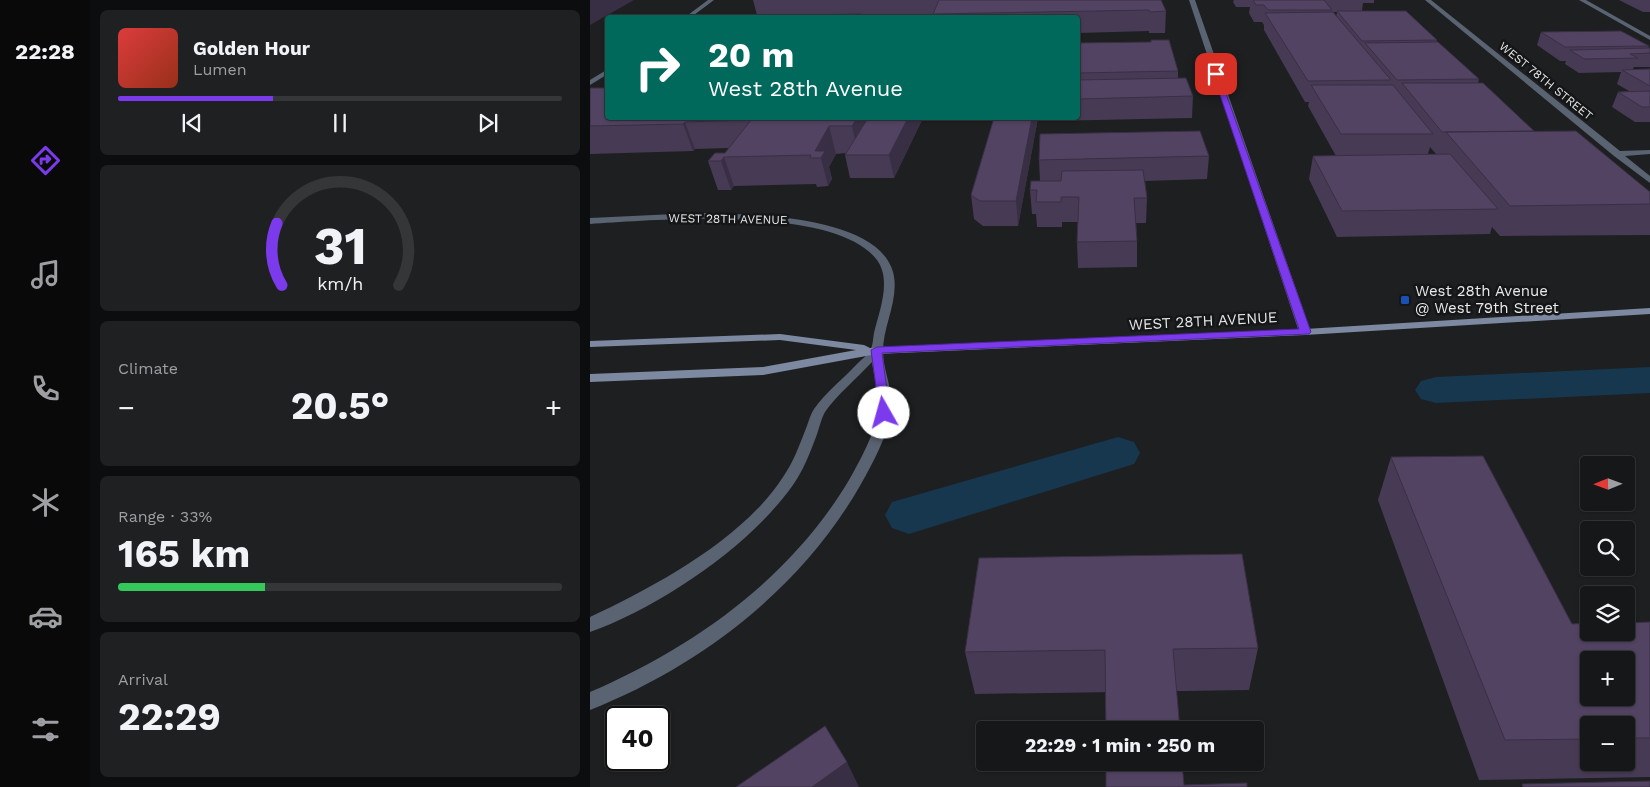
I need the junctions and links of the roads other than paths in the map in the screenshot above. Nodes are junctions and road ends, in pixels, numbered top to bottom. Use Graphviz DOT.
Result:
graph roads {
  1 [pos="712,0"];
  2 [pos="1192,0"];
  3 [pos="1428,0"];
  4 [pos="1582,0"];
  5 [pos="690,15"];
  6 [pos="1650,38"];
  7 [pos="605,73"];
  8 [pos="590,83"];
  9 [pos="1650,152"];
  10 [pos="1617,154"];
  11 [pos="1650,180"];
  12 [pos="590,221"];
  13 [pos="1650,311"];
  14 [pos="1305,332"];
  15 [pos="590,344"];
  16 [pos="877,350"];
  17 [pos="590,378"];
  18 [pos="590,625"];
  19 [pos="590,701"];
  1 -- 5 [label="street"];
  2 -- 14 [label="street"];
  3 -- 10 [label="street, WEST 78TH STREET"];
  4 -- 6 [label="street"];
  7 -- 8 [label="street"];
  9 -- 10 [label="street"];
  10 -- 11 [label="street, WEST 78TH STREET"];
  12 -- 16 [label="street, WEST 28TH AVENUE"];
  13 -- 14 [label="main road, WEST 28TH AVENUE"];
  14 -- 16 [label="main road, WEST 28TH AVENUE"];
  15 -- 16 [label="main road, WEST 28TH AVENUE"];
  16 -- 17 [label="main road, WEST 28TH AVENUE"];
  16 -- 18 [label="street"];
  16 -- 19 [label="street"];
}
